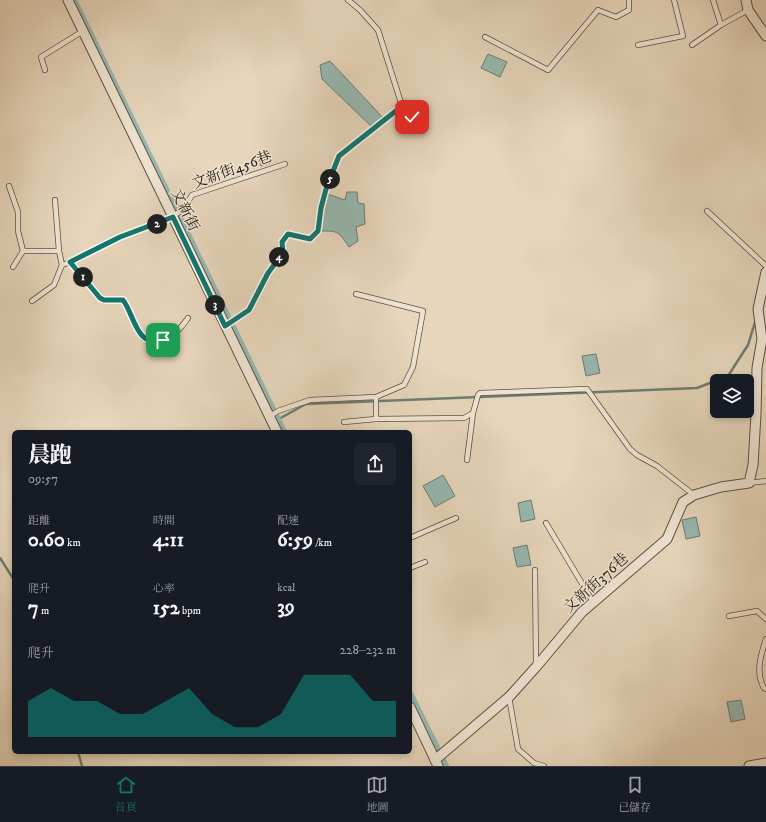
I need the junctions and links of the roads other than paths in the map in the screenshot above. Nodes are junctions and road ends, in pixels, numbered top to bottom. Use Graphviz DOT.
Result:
graph roads {
  1 [pos="68,0"];
  2 [pos="348,0"];
  3 [pos="629,0"];
  4 [pos="674,0"];
  5 [pos="712,0"];
  6 [pos="746,0"];
  7 [pos="748,10"];
  8 [pos="720,25"];
  9 [pos="83,32"];
  10 [pos="766,36"];
  11 [pos="485,37"];
  12 [pos="638,45"];
  13 [pos="692,45"];
  14 [pos="45,70"];
  15 [pos="402,106"];
  16 [pos="412,117"];
  17 [pos="285,164"];
  18 [pos="9,186"];
  19 [pos="55,200"];
  20 [pos="707,212"];
  21 [pos="174,216"];
  22 [pos="23,251"];
  23 [pos="59,251"];
  24 [pos="70,262"];
  25 [pos="62,265"];
  26 [pos="766,266"];
  27 [pos="13,267"];
  28 [pos="766,272"];
  29 [pos="356,294"];
  30 [pos="32,300"];
  31 [pos="188,318"];
  32 [pos="226,325"];
  33 [pos="376,398"];
  34 [pos="473,413"];
  35 [pos="271,415"];
  36 [pos="376,419"];
  37 [pos="344,422"];
  38 [pos="276,430"];
  39 [pos="467,460"];
  40 [pos="766,481"];
  41 [pos="749,483"];
  42 [pos="694,495"];
  43 [pos="456,518"];
  44 [pos="546,522"];
  45 [pos="412,537"];
  46 [pos="425,562"];
  47 [pos="412,567"];
  48 [pos="535,570"];
  49 [pos="593,602"];
  50 [pos="729,616"];
  51 [pos="766,619"];
  52 [pos="766,639"];
  53 [pos="536,667"];
  54 [pos="766,689"];
  55 [pos="509,697"];
  56 [pos="412,712"];
  57 [pos="436,762"];
  58 [pos="766,763"];
  59 [pos="544,766"];
  60 [pos="751,766"];
  1 -- 9 [label="street, 文新街"];
  2 -- 15 [label="lane"];
  3 -- 11 [label="lane"];
  4 -- 12 [label="lane"];
  5 -- 8 [label="lane"];
  6 -- 7 [label="street"];
  7 -- 8 [label="lane"];
  7 -- 10 [label="street"];
  8 -- 13 [label="lane"];
  9 -- 14 [label="lane"];
  9 -- 21 [label="street, 文新街"];
  15 -- 16 [label="lane"];
  15 -- 32 [label="lane"];
  17 -- 21 [label="lane, 文新街456巷"];
  18 -- 22 [label="lane"];
  19 -- 23 [label="lane"];
  20 -- 26 [label="lane"];
  21 -- 24 [label="lane, 文新街456巷"];
  21 -- 32 [label="street, 文新街"];
  22 -- 23 [label="lane"];
  22 -- 27 [label="lane"];
  23 -- 25 [label="lane"];
  24 -- 25 [label="lane, 文新街456巷"];
  24 -- 31 [label="lane"];
  25 -- 30 [label="lane"];
  28 -- 41 [label="street"];
  29 -- 33 [label="lane"];
  32 -- 35 [label="street, 文新街"];
  33 -- 35 [label="lane"];
  33 -- 36 [label="lane"];
  34 -- 36 [label="lane"];
  34 -- 39 [label="lane"];
  34 -- 42 [label="lane"];
  35 -- 38 [label="street, 文新街"];
  36 -- 37 [label="lane"];
  40 -- 41 [label="lane"];
  41 -- 42 [label="street, 文新街376巷"];
  42 -- 49 [label="street, 文新街376巷"];
  43 -- 45 [label="lane"];
  44 -- 49 [label="lane"];
  46 -- 47 [label="lane"];
  48 -- 53 [label="lane"];
  49 -- 53 [label="street, 文新街376巷"];
  50 -- 51 [label="lane"];
  52 -- 54 [label="lane"];
  53 -- 55 [label="street, 文新街376巷"];
  55 -- 57 [label="street, 文新街376巷"];
  55 -- 59 [label="lane"];
  56 -- 57 [label="street"];
  58 -- 60 [label="street"];
}
